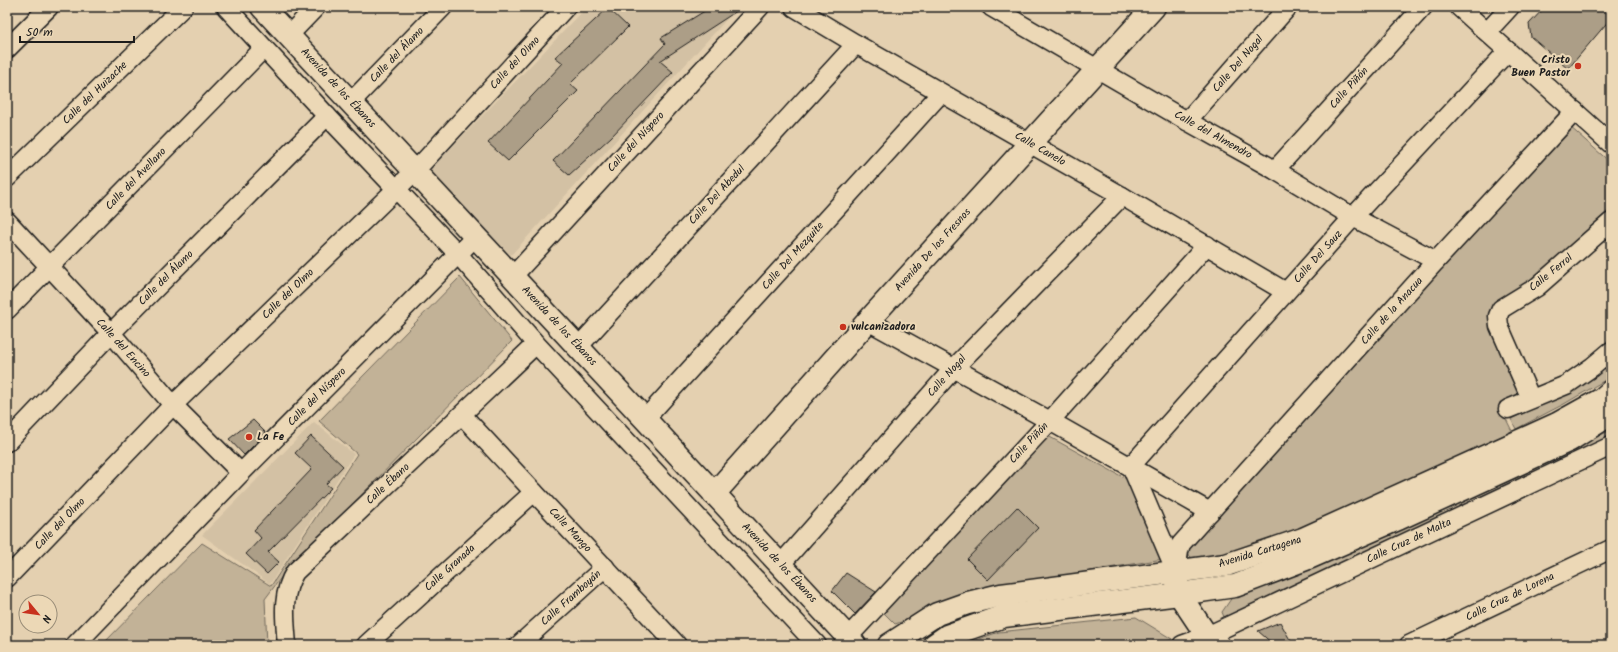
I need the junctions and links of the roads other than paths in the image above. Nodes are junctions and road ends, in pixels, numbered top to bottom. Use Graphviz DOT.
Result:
graph roads {
  1 [pos="49,7"];
  2 [pos="183,7"];
  3 [pos="226,7"];
  4 [pos="262,7"];
  5 [pos="316,7"];
  6 [pos="443,7"];
  7 [pos="566,7"];
  8 [pos="760,7"];
  9 [pos="794,7"];
  10 [pos="991,7"];
  11 [pos="1154,7"];
  12 [pos="1288,7"];
  13 [pos="1423,7"];
  14 [pos="1459,7"];
  15 [pos="1510,7"];
  16 [pos="1015,12"];
  17 [pos="1487,32"];
  18 [pos="289,35"];
  19 [pos="856,44"];
  20 [pos="264,48"];
  21 [pos="7,49"];
  22 [pos="1508,51"];
  23 [pos="1098,68"];
  24 [pos="941,93"];
  25 [pos="351,102"];
  26 [pos="1575,111"];
  27 [pos="327,116"];
  28 [pos="1187,121"];
  29 [pos="1031,143"];
  30 [pos="1611,144"];
  31 [pos="1275,170"];
  32 [pos="415,171"];
  33 [pos="7,178"];
  34 [pos="397,189"];
  35 [pos="1122,196"];
  36 [pos="1354,217"];
  37 [pos="7,220"];
  38 [pos="1611,222"];
  39 [pos="476,236"];
  40 [pos="1207,245"];
  41 [pos="458,254"];
  42 [pos="1436,261"];
  43 [pos="49,267"];
  44 [pos="513,276"];
  45 [pos="1286,292"];
  46 [pos="7,310"];
  47 [pos="868,321"];
  48 [pos="111,333"];
  49 [pos="536,344"];
  50 [pos="579,346"];
  51 [pos="1611,351"];
  52 [pos="954,368"];
  53 [pos="1531,400"];
  54 [pos="1609,404"];
  55 [pos="173,405"];
  56 [pos="1508,409"];
  57 [pos="462,415"];
  58 [pos="645,419"];
  59 [pos="1050,421"];
  60 [pos="7,442"];
  61 [pos="1611,446"];
  62 [pos="1131,466"];
  63 [pos="241,473"];
  64 [pos="534,492"];
  65 [pos="714,494"];
  66 [pos="1210,512"];
  67 [pos="1611,549"];
  68 [pos="781,564"];
  69 [pos="605,567"];
  70 [pos="1176,572"];
  71 [pos="7,578"];
  72 [pos="1179,594"];
  73 [pos="1212,640"];
  74 [pos="852,641"];
  75 [pos="670,643"];
  76 [pos="75,645"];
  77 [pos="287,645"];
  78 [pos="366,645"];
  79 [pos="519,645"];
  80 [pos="817,645"];
  81 [pos="890,645"];
  82 [pos="934,645"];
  83 [pos="1182,645"];
  84 [pos="1410,645"];
  1 -- 21 [label="street"];
  2 -- 33 [label="street, Calle del Huizache"];
  3 -- 20 [label="street"];
  4 -- 18 [label="street, Avenida de los Ébanos"];
  5 -- 18 [label="street"];
  6 -- 25 [label="street, Calle del Álamo"];
  7 -- 32 [label="street, Calle del Olmo"];
  8 -- 44 [label="street, Calle del Níspero"];
  9 -- 19 [label="street, Calle Canelo"];
  10 -- 16 [label="street, Calle del Almendro"];
  11 -- 23 [label="street, Avenida De los Fresnos"];
  12 -- 28 [label="street, Calle Del Nogal"];
  13 -- 31 [label="street, Calle Piñón"];
  14 -- 17 [label="street"];
  15 -- 17 [label="street"];
  16 -- 23 [label="street, Calle del Almendro"];
  17 -- 22 [label="street"];
  18 -- 25 [label="street, Avenida de los Ébanos"];
  19 -- 24 [label="street, Calle Canelo"];
  19 -- 50 [label="street, Calle Del Abedul"];
  20 -- 27 [label="street"];
  20 -- 43 [label="street, Calle del Avellano"];
  22 -- 26 [label="street"];
  22 -- 36 [label="street, Calle Del Sauz"];
  23 -- 28 [label="street, Calle del Almendro"];
  23 -- 29 [label="street, Avenida De los Fresnos"];
  24 -- 29 [label="street, Calle Canelo"];
  24 -- 58 [label="street, Calle Del Mezquite"];
  25 -- 32 [label="street, Avenida de los Ébanos"];
  26 -- 30 [label="street"];
  26 -- 42 [label="street, Calle de la Anacua"];
  27 -- 34 [label="street"];
  27 -- 48 [label="street, Calle del Álamo"];
  28 -- 31 [label="street, Calle del Almendro"];
  29 -- 35 [label="street, Calle Canelo"];
  29 -- 47 [label="street, Avenida De los Fresnos"];
  31 -- 36 [label="street, Calle del Almendro"];
  32 -- 34 [label="street, Calle del Olmo"];
  32 -- 39 [label="street, Avenida de los Ébanos"];
  34 -- 41 [label="street"];
  34 -- 55 [label="street, Calle del Olmo"];
  35 -- 40 [label="street, Calle Canelo"];
  35 -- 52 [label="street, Calle Nogal"];
  36 -- 42 [label="street, Calle del Almendro"];
  36 -- 45 [label="street, Calle Del Sauz"];
  37 -- 43 [label="street, Calle del Encino"];
  38 -- 53 [label="street, Calle Ferrol"];
  39 -- 41 [label="street, Calle del Níspero"];
  39 -- 44 [label="street, Avenida de los Ébanos"];
  40 -- 45 [label="street, Calle Canelo"];
  40 -- 59 [label="street, Calle Piñón"];
  41 -- 49 [label="street"];
  41 -- 63 [label="street, Calle del Níspero"];
  42 -- 66 [label="street, Calle de la Anacua"];
  43 -- 46 [label="street, Calle del Avellano"];
  43 -- 48 [label="street, Calle del Encino"];
  44 -- 50 [label="street, Avenida de los Ébanos"];
  45 -- 62 [label="street, Calle Del Sauz"];
  47 -- 52 [label="street"];
  47 -- 65 [label="street, Avenida De los Fresnos"];
  48 -- 55 [label="street, Calle del Encino"];
  48 -- 60 [label="street, Calle del Álamo"];
  49 -- 57 [label="street, Calle Ébano"];
  49 -- 80 [label="street"];
  50 -- 58 [label="street, Avenida de los Ébanos"];
  51 -- 53 [label="street"];
  52 -- 59 [label="street"];
  52 -- 68 [label="street, Calle Nogal"];
  53 -- 56 [label="street"];
  54 -- 70 [label="street, Avenida Cartagena"];
  54 -- 72 [label="street, Avenida Cartagena"];
  55 -- 63 [label="street, Calle del Encino"];
  55 -- 71 [label="street, Calle del Olmo"];
  57 -- 64 [label="street, Calle Mango"];
  57 -- 77 [label="street, Calle Ébano"];
  58 -- 65 [label="street, Avenida de los Ébanos"];
  59 -- 62 [label="street"];
  59 -- 74 [label="street, Calle Piñón"];
  61 -- 73 [label="street, Calle Cruz de Malta"];
  62 -- 66 [label="street"];
  62 -- 70 [label="street"];
  63 -- 76 [label="street, Calle del Níspero"];
  64 -- 69 [label="street, Calle Mango"];
  64 -- 78 [label="street, Calle Granada"];
  65 -- 68 [label="street, Avenida de los Ébanos"];
  66 -- 70 [label="street, Calle de la Anacua"];
  67 -- 84 [label="street, Calle Cruz de Lorena"];
  68 -- 74 [label="street, Avenida de los Ébanos"];
  69 -- 75 [label="street, Calle Mango"];
  69 -- 79 [label="street, Calle Framboyán"];
  70 -- 72 [label="street"];
  70 -- 81 [label="street, Avenida Cartagena"];
  72 -- 73 [label="street"];
  72 -- 82 [label="street, Avenida Cartagena"];
  73 -- 83 [label="street, Calle Cruz de Malta"];
}
